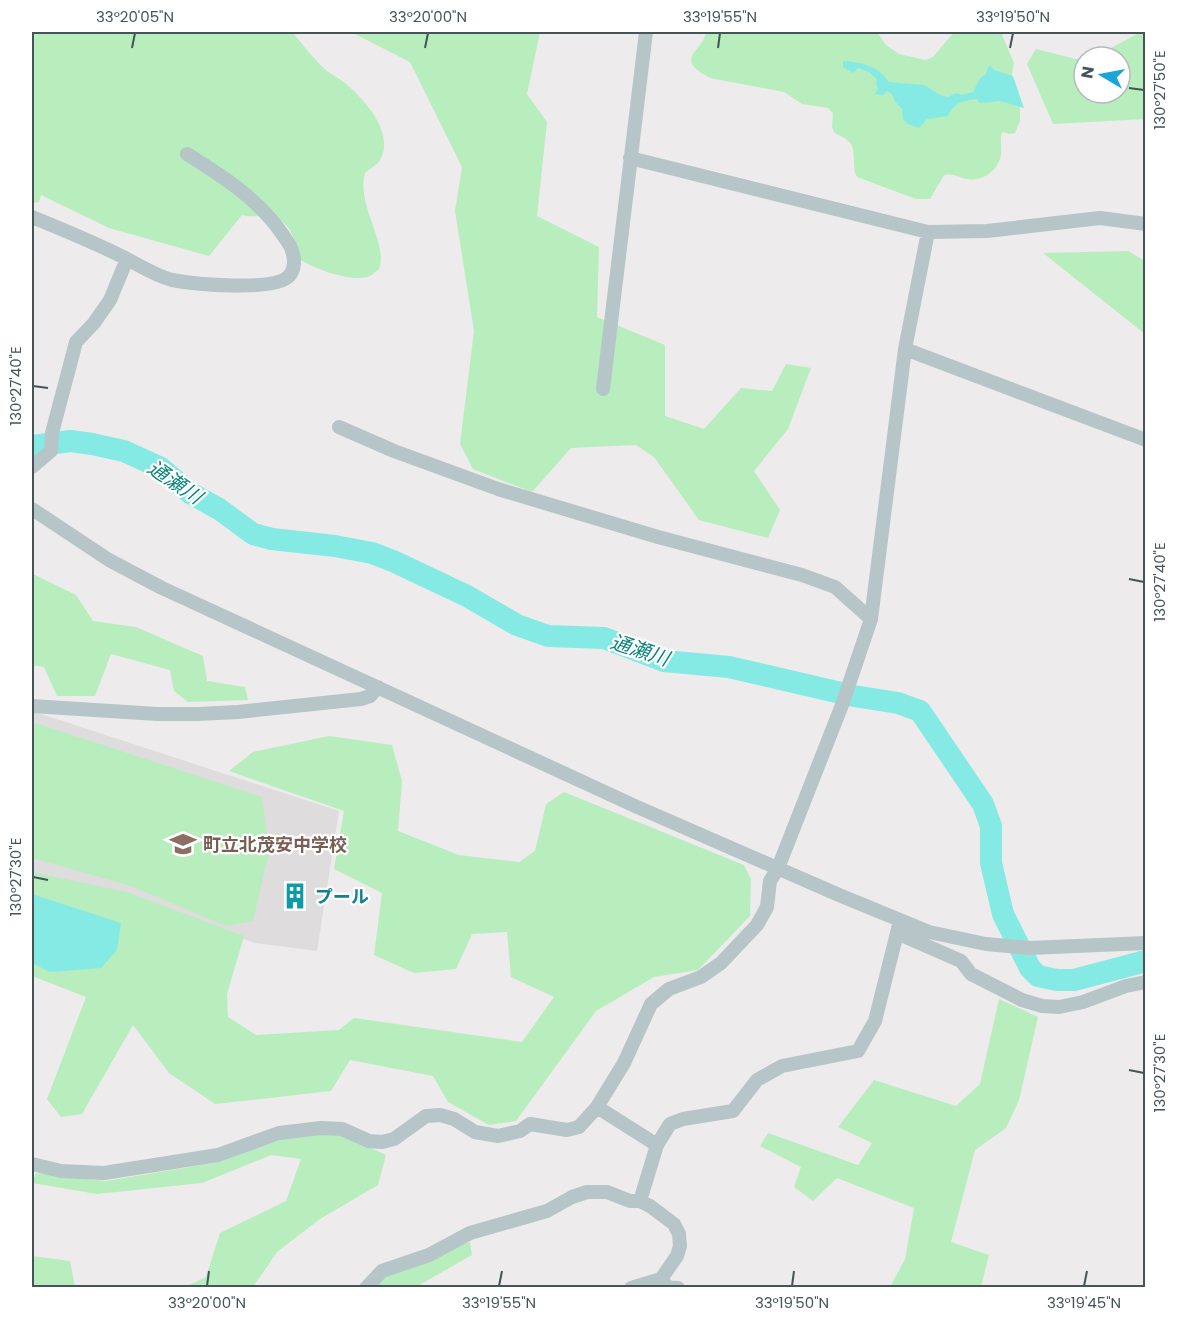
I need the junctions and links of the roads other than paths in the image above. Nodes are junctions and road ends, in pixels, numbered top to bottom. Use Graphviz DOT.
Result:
graph roads {
  1 [pos="646,32"];
  2 [pos="187,154"];
  3 [pos="630,158"];
  4 [pos="32,217"];
  5 [pos="1146,224"];
  6 [pos="928,232"];
  7 [pos="127,259"];
  8 [pos="904,349"];
  9 [pos="603,389"];
  10 [pos="339,427"];
  11 [pos="1146,440"];
  12 [pos="32,467"];
  13 [pos="35,517"];
  14 [pos="871,619"];
  15 [pos="378,687"];
  16 [pos="32,706"];
  17 [pos="778,868"];
  18 [pos="899,927"];
  19 [pos="1146,943"];
  20 [pos="1146,982"];
  21 [pos="597,1107"];
  22 [pos="657,1145"];
  23 [pos="32,1164"];
  24 [pos="640,1201"];
  25 [pos="661,1279"];
  26 [pos="366,1287"];
  27 [pos="631,1287"];
  28 [pos="678,1287"];
  1 -- 3 [label="street"];
  2 -- 7 [label="street"];
  3 -- 6 [label="street"];
  3 -- 9 [label="street"];
  4 -- 7 [label="street"];
  5 -- 6 [label="street"];
  6 -- 8 [label="street"];
  7 -- 12 [label="street"];
  8 -- 11 [label="street"];
  8 -- 14 [label="street"];
  10 -- 14 [label="street"];
  13 -- 15 [label="street"];
  14 -- 17 [label="street"];
  15 -- 16 [label="street"];
  15 -- 17 [label="street"];
  17 -- 18 [label="street"];
  17 -- 21 [label="street"];
  18 -- 19 [label="street"];
  18 -- 20 [label="street"];
  18 -- 22 [label="street"];
  21 -- 22 [label="street"];
  21 -- 23 [label="street"];
  22 -- 24 [label="street"];
  24 -- 25 [label="street"];
  24 -- 26 [label="street"];
  25 -- 27 [label="street"];
  25 -- 28 [label="street"];
}
